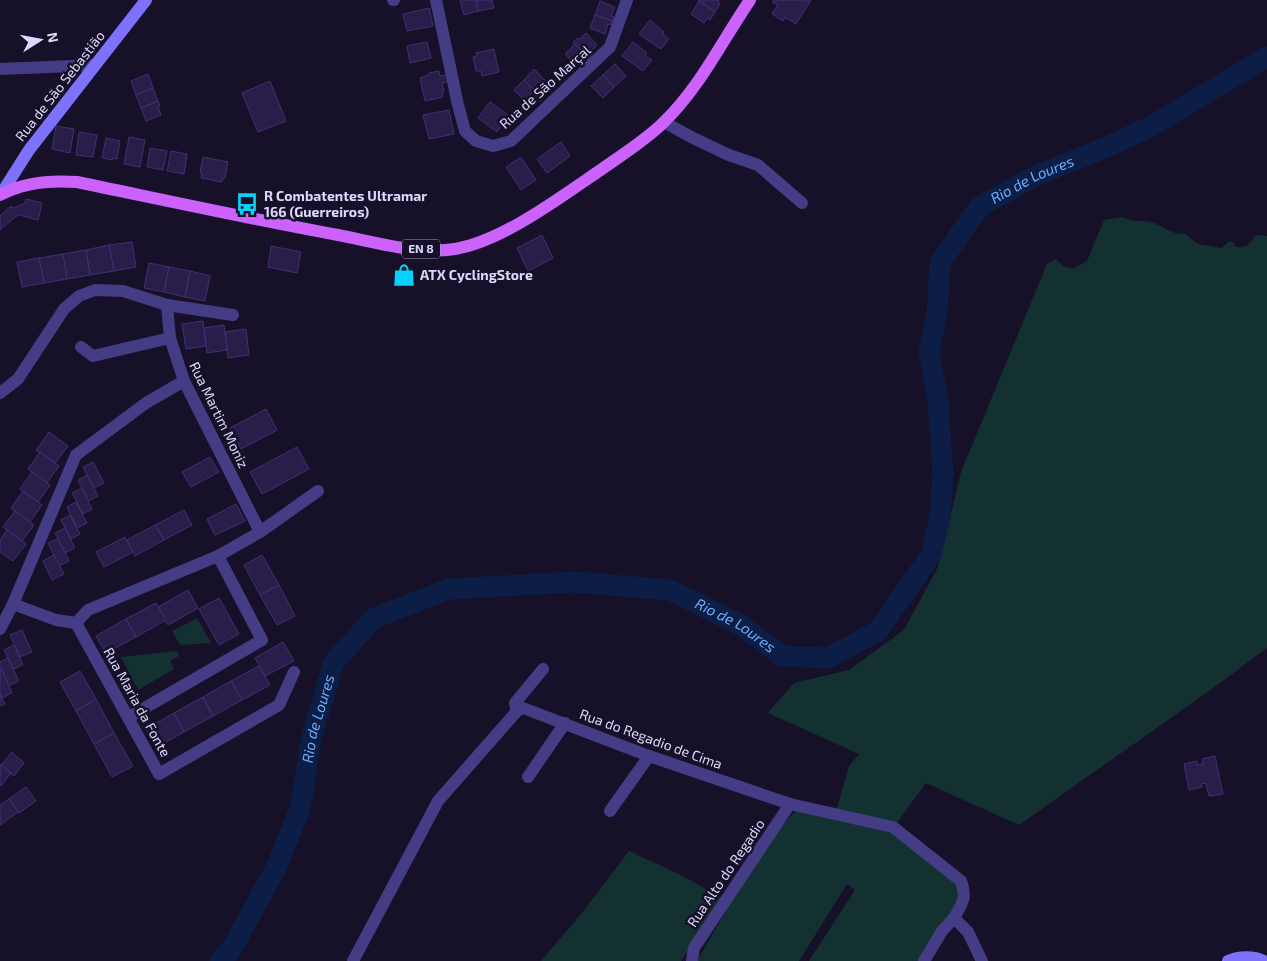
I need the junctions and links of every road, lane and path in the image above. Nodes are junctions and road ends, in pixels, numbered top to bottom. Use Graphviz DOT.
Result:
graph roads {
  1 [pos="436,0"];
  2 [pos="627,0"];
  3 [pos="750,0"];
  4 [pos="141,2"];
  5 [pos="95,65"];
  6 [pos="0,69"];
  7 [pos="664,122"];
  8 [pos="1,194"];
  9 [pos="802,203"];
  10 [pos="167,305"];
  11 [pos="233,315"];
  12 [pos="170,338"];
  13 [pos="81,346"];
  14 [pos="184,381"];
  15 [pos="0,393"];
  16 [pos="318,492"];
  17 [pos="260,532"];
  18 [pos="218,556"];
  19 [pos="14,604"];
  20 [pos="76,622"];
  21 [pos="0,629"];
  22 [pos="543,670"];
  23 [pos="294,672"];
  24 [pos="516,711"];
  25 [pos="129,717"];
  26 [pos="565,723"];
  27 [pos="649,756"];
  28 [pos="528,778"];
  29 [pos="790,804"];
  30 [pos="610,811"];
  31 [pos="954,918"];
  32 [pos="692,960"];
  33 [pos="353,961"];
  34 [pos="924,961"];
  35 [pos="982,961"];
  36 [pos="1228,961"];
  37 [pos="1264,961"];
  1 -- 2 [label="street, Rua de São Marçal"];
  3 -- 7 [label="main road, EN 8"];
  4 -- 5 [label="street, Rua de São Sebastião"];
  5 -- 6 [label="street"];
  5 -- 8 [label="street, Rua de São Sebastião"];
  7 -- 8 [label="main road, EN 8"];
  7 -- 9 [label="street"];
  10 -- 11 [label="street"];
  10 -- 12 [label="street, Rua Martim Moniz"];
  10 -- 15 [label="street"];
  12 -- 13 [label="street"];
  12 -- 14 [label="street, Rua Martim Moniz"];
  14 -- 17 [label="street, Rua Martim Moniz"];
  14 -- 19 [label="street"];
  16 -- 17 [label="street"];
  17 -- 18 [label="street"];
  18 -- 20 [label="street"];
  18 -- 25 [label="street"];
  19 -- 20 [label="street"];
  19 -- 21 [label="street"];
  20 -- 25 [label="street, Rua Maria da Fonte"];
  22 -- 24 [label="street"];
  23 -- 25 [label="street, Rua Maria da Fonte"];
  24 -- 26 [label="street, Rua do Regadio de Cima"];
  24 -- 33 [label="street"];
  26 -- 27 [label="street, Rua do Regadio de Cima"];
  26 -- 28 [label="street"];
  27 -- 29 [label="street, Rua do Regadio de Cima"];
  27 -- 30 [label="street"];
  29 -- 31 [label="street, Rua do Regadio de Cima"];
  29 -- 32 [label="street, Rua Alto do Regadio"];
  31 -- 34 [label="street, Rua do Regadio de Cima"];
  31 -- 35 [label="street"];
  36 -- 37 [label="street"];
}
